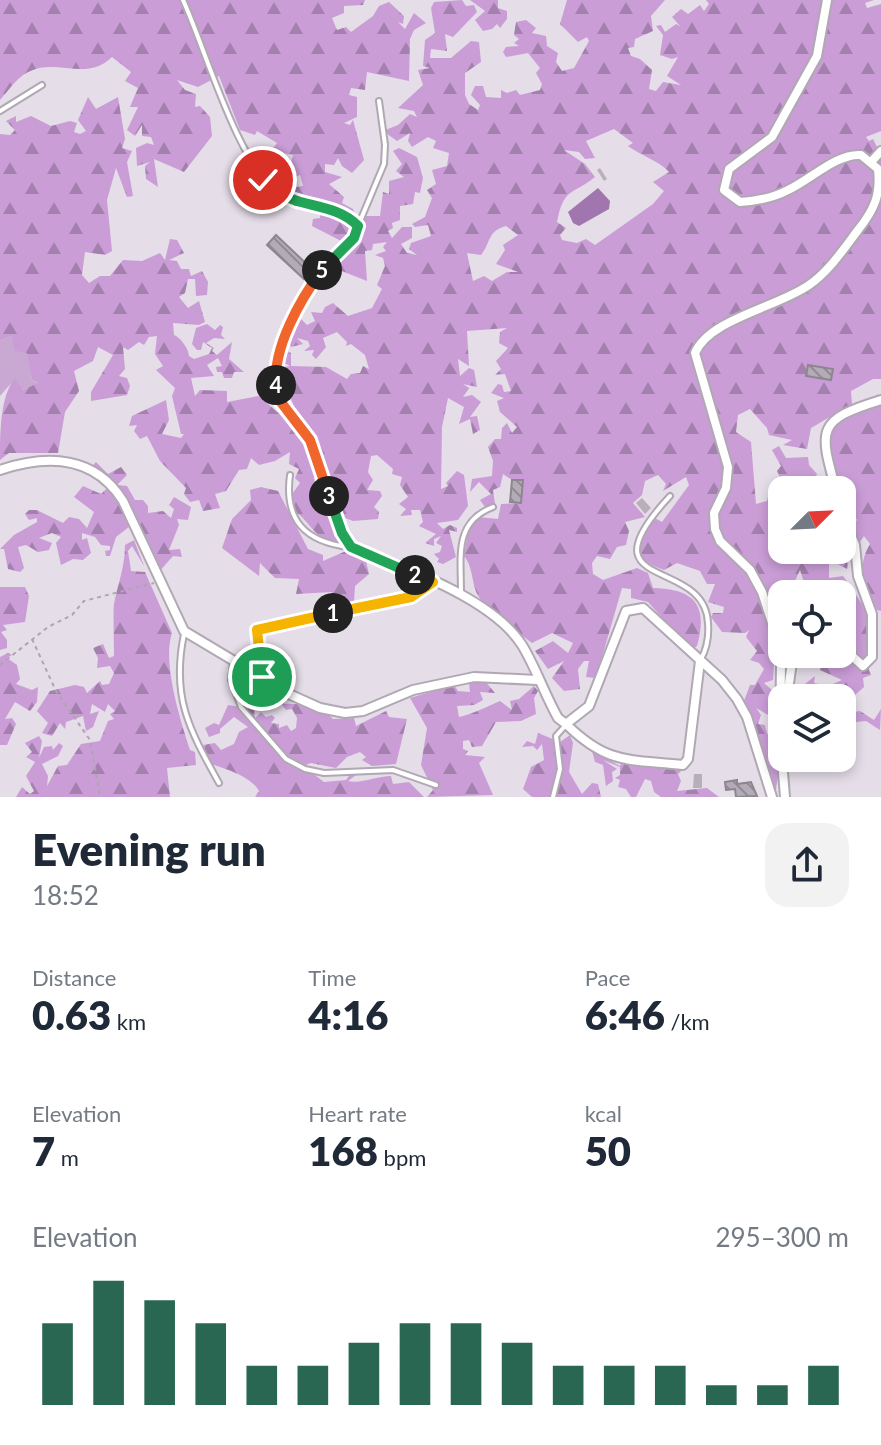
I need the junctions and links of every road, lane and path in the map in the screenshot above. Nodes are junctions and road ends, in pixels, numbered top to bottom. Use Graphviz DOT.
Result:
graph roads {
  1 [pos="183,0"];
  2 [pos="827,0"];
  3 [pos="42,85"];
  4 [pos="379,101"];
  5 [pos="0,111"];
  6 [pos="881,151"];
  7 [pos="872,161"];
  8 [pos="358,226"];
  9 [pos="881,400"];
  10 [pos="0,470"];
  11 [pos="290,475"];
  12 [pos="832,476"];
  13 [pos="670,496"];
  14 [pos="493,507"];
  15 [pos="351,547"];
  16 [pos="856,555"];
  17 [pos="158,581"];
  18 [pos="433,582"];
  19 [pos="461,592"];
  20 [pos="257,630"];
  21 [pos="184,631"];
  22 [pos="32,638"];
  23 [pos="233,660"];
  24 [pos="856,660"];
  25 [pos="700,661"];
  26 [pos="0,665"];
  27 [pos="262,677"];
  28 [pos="537,680"];
  29 [pos="780,684"];
  30 [pos="566,724"];
  31 [pos="783,772"];
  32 [pos="219,783"];
  33 [pos="436,785"];
  34 [pos="100,797"];
  35 [pos="553,797"];
  36 [pos="772,797"];
  37 [pos="785,797"];
  1 -- 8 [label="lane"];
  2 -- 7 [label="street"];
  3 -- 5 [label="lane"];
  4 -- 8 [label="lane"];
  6 -- 7 [label="street"];
  7 -- 29 [label="street"];
  8 -- 15 [label="street"];
  9 -- 12 [label="street"];
  10 -- 17 [label="street"];
  11 -- 15 [label="lane"];
  13 -- 25 [label="lane"];
  14 -- 19 [label="lane"];
  15 -- 18 [label="street"];
  16 -- 24 [label="street"];
  17 -- 21 [label="street"];
  17 -- 22 [label="path"];
  18 -- 19 [label="street"];
  18 -- 20 [label="path"];
  19 -- 28 [label="street"];
  20 -- 27 [label="lane"];
  21 -- 23 [label="street"];
  21 -- 32 [label="lane"];
  22 -- 26 [label="path"];
  22 -- 34 [label="path"];
  23 -- 27 [label="street"];
  23 -- 33 [label="lane"];
  25 -- 30 [label="street"];
  25 -- 30 [label="street"];
  25 -- 36 [label="street"];
  27 -- 28 [label="street"];
  28 -- 30 [label="street"];
  30 -- 35 [label="lane"];
  31 -- 37 [label="street"];
}
